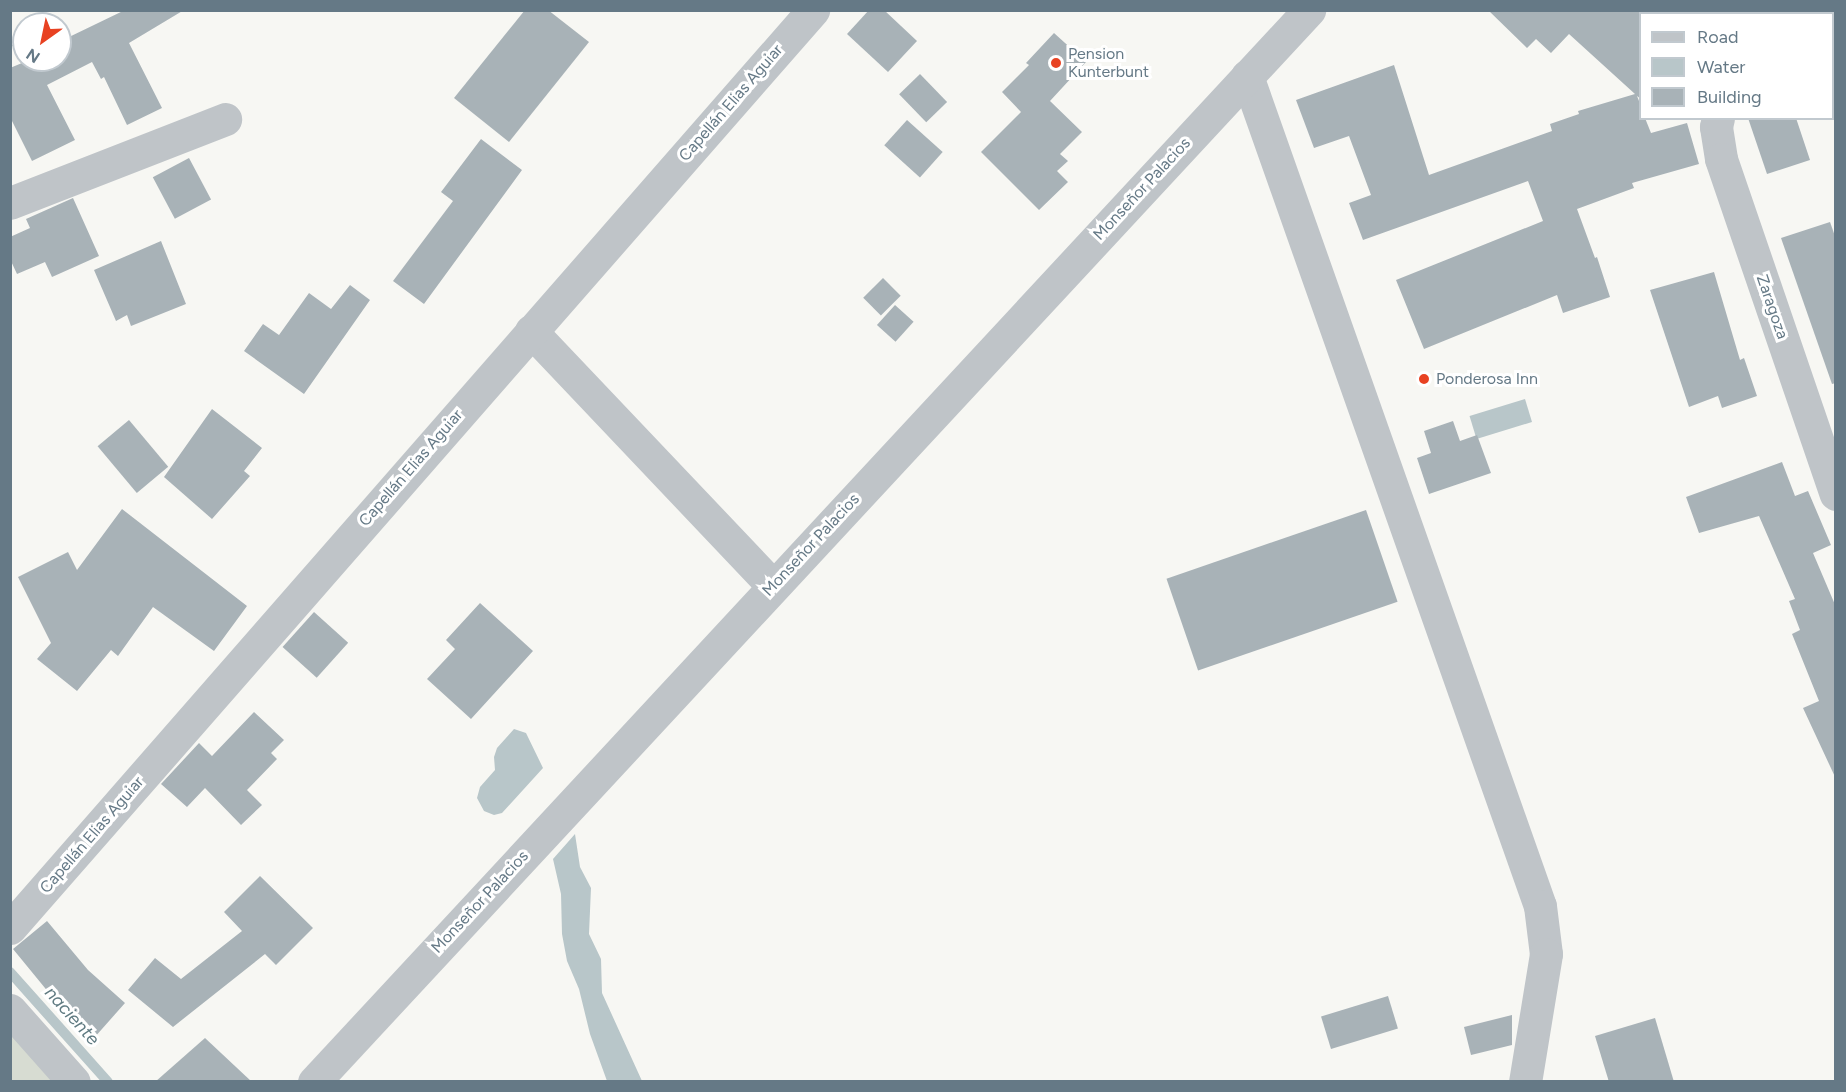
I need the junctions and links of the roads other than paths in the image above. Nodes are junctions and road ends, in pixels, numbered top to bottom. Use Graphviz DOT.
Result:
graph roads {
  1 [pos="813,10"];
  2 [pos="1309,10"];
  3 [pos="1247,76"];
  4 [pos="225,119"];
  5 [pos="1718,120"];
  6 [pos="10,203"];
  7 [pos="531,331"];
  8 [pos="1836,494"];
  9 [pos="773,586"];
  10 [pos="10,928"];
  11 [pos="10,1010"];
  12 [pos="74,1082"];
  13 [pos="314,1082"];
  14 [pos="1525,1082"];
  1 -- 7 [label="street, Capellán Elias Aguiar"];
  2 -- 3 [label="street, Monseñor Palacios"];
  3 -- 9 [label="street, Monseñor Palacios"];
  3 -- 14 [label="street"];
  4 -- 6 [label="street"];
  5 -- 8 [label="street, Zaragoza"];
  7 -- 9 [label="street"];
  7 -- 10 [label="street, Capellán Elias Aguiar"];
  9 -- 13 [label="street, Monseñor Palacios"];
  11 -- 12 [label="street"];
}
